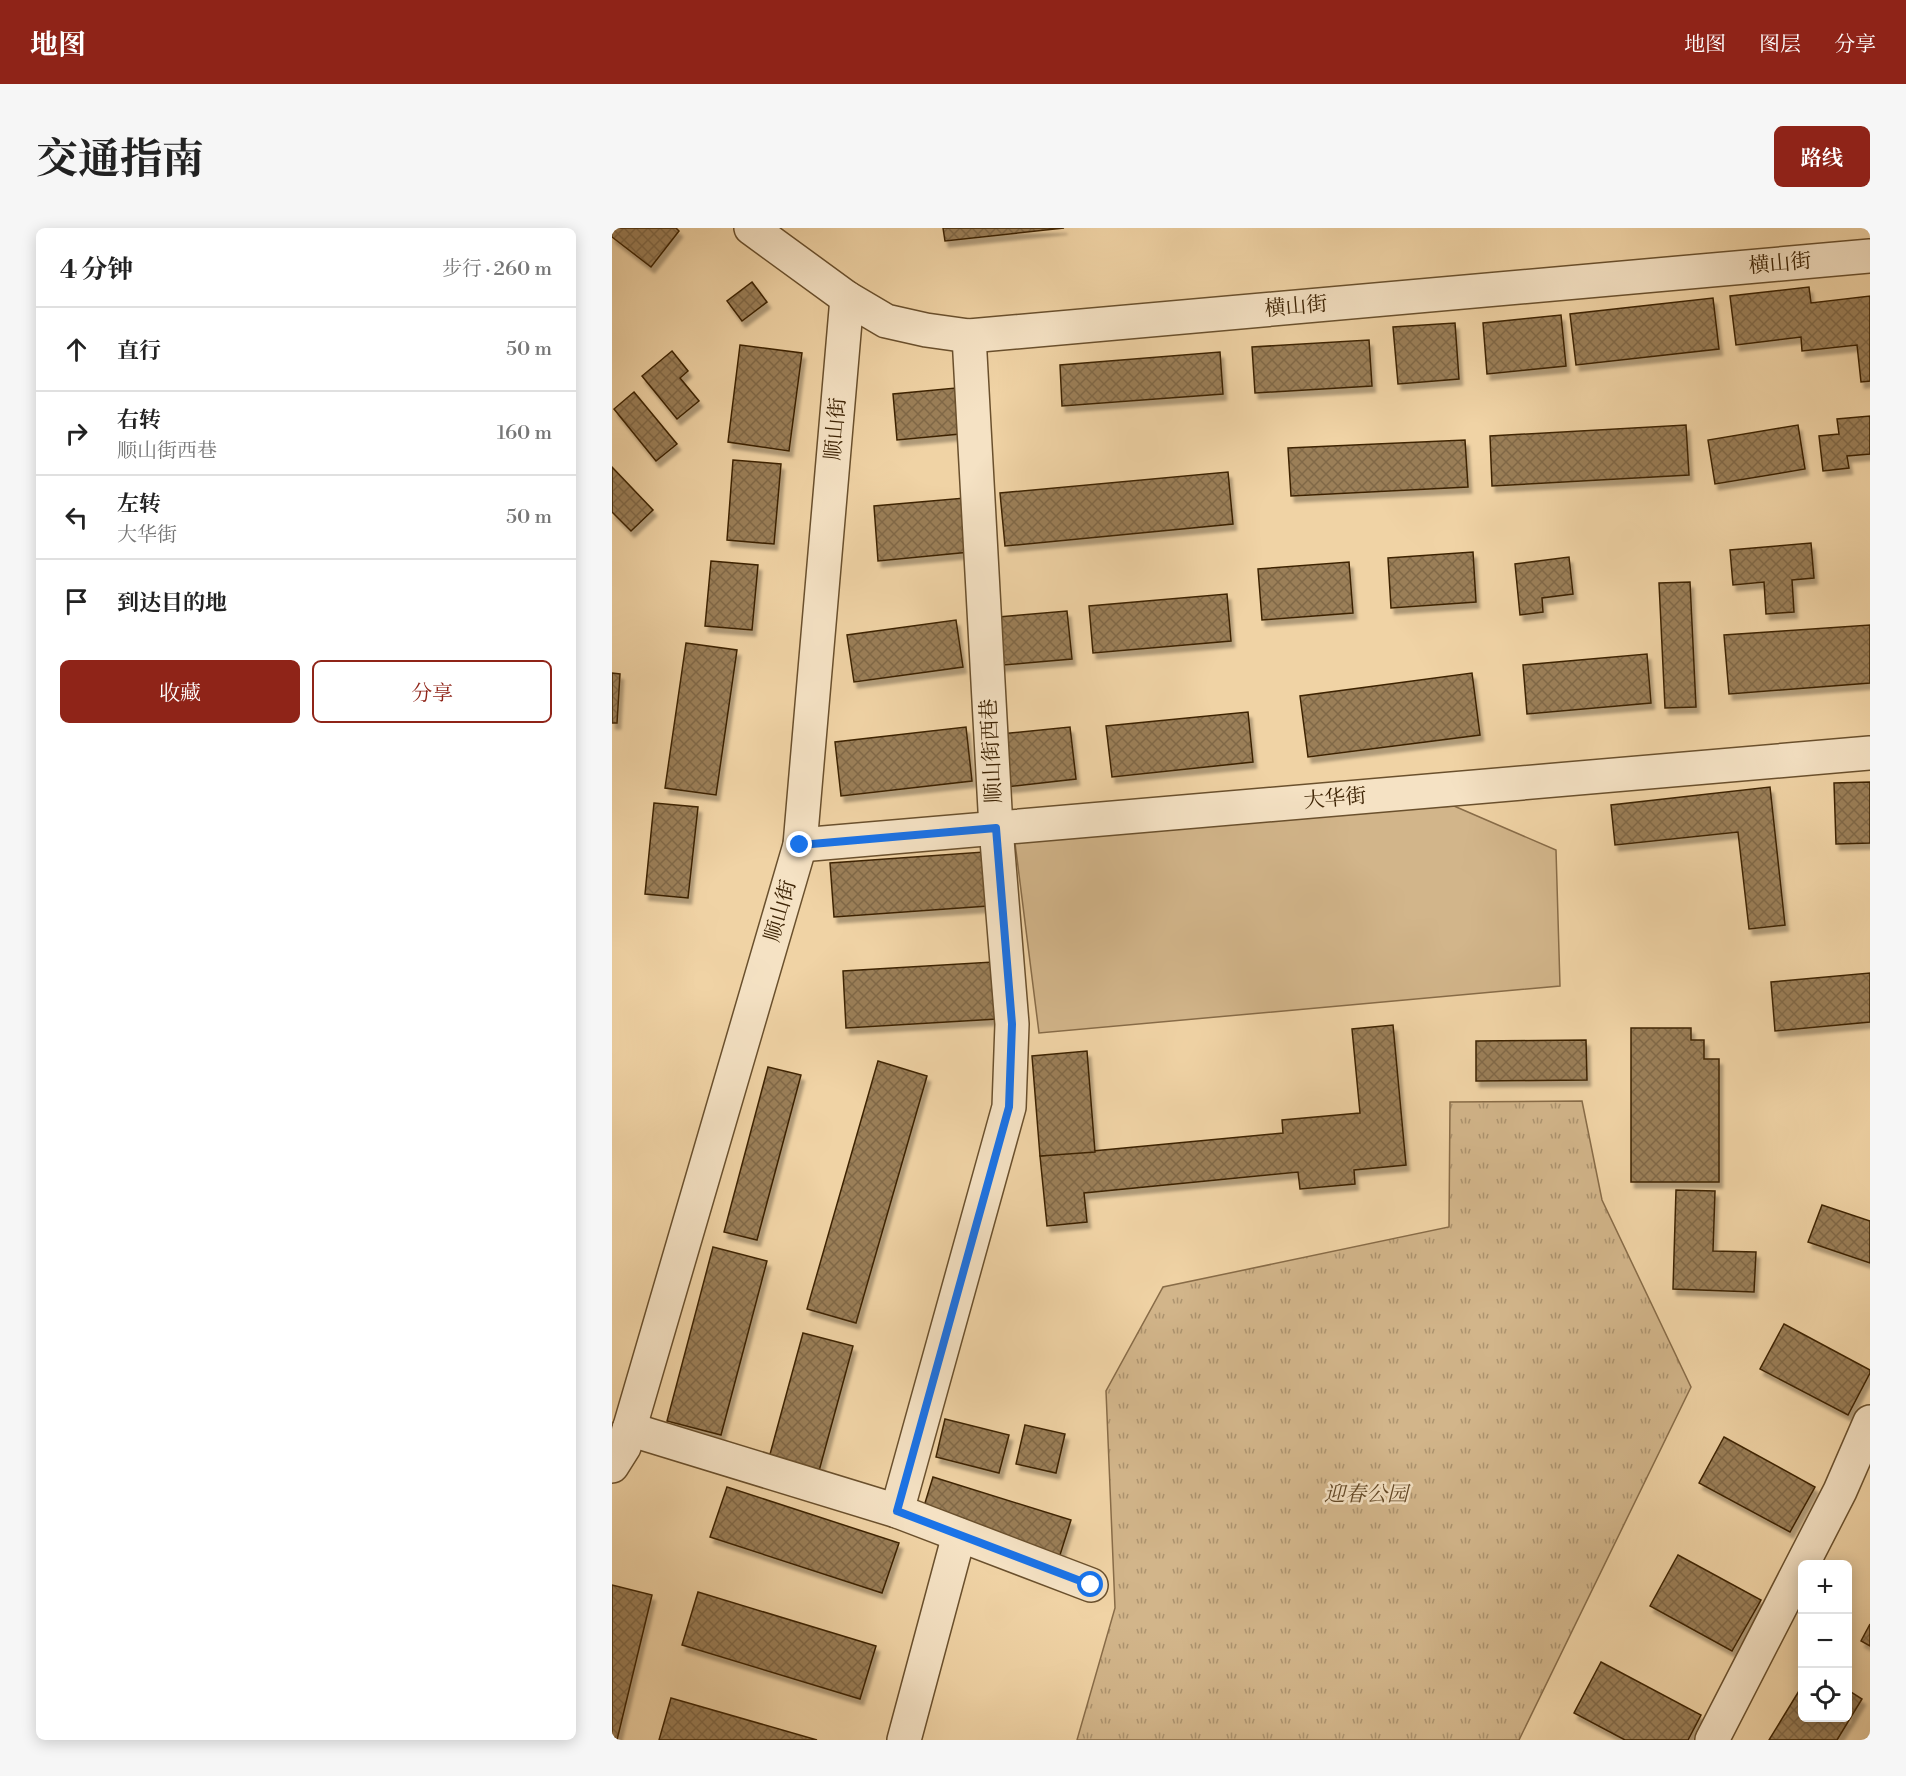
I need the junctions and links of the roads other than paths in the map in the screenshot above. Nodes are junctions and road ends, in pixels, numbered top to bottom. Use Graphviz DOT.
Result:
graph roads {
  1 [pos="751,228"];
  2 [pos="1870,256"];
  3 [pos="848,298"];
  4 [pos="969,336"];
  5 [pos="1870,753"];
  6 [pos="996,828"];
  7 [pos="800,845"];
  8 [pos="1870,1422"];
  9 [pos="630,1429"];
  10 [pos="612,1466"];
  11 [pos="897,1511"];
  12 [pos="959,1535"];
  13 [pos="1091,1585"];
  14 [pos="904,1740"];
  15 [pos="1712,1740"];
  1 -- 3 [label="street, 横山街"];
  2 -- 4 [label="street, 横山街"];
  3 -- 4 [label="street, 横山街"];
  3 -- 7 [label="street, 顺山街"];
  4 -- 6 [label="street, 顺山街西巷"];
  5 -- 6 [label="street, 大华街"];
  6 -- 7 [label="street, 大华街"];
  6 -- 11 [label="street, 顺山街西巷"];
  7 -- 9 [label="street, 顺山街"];
  8 -- 15 [label="street"];
  9 -- 10 [label="street, 顺山街"];
  9 -- 11 [label="street"];
  11 -- 12 [label="street"];
  12 -- 13 [label="street"];
  12 -- 14 [label="street"];
}
